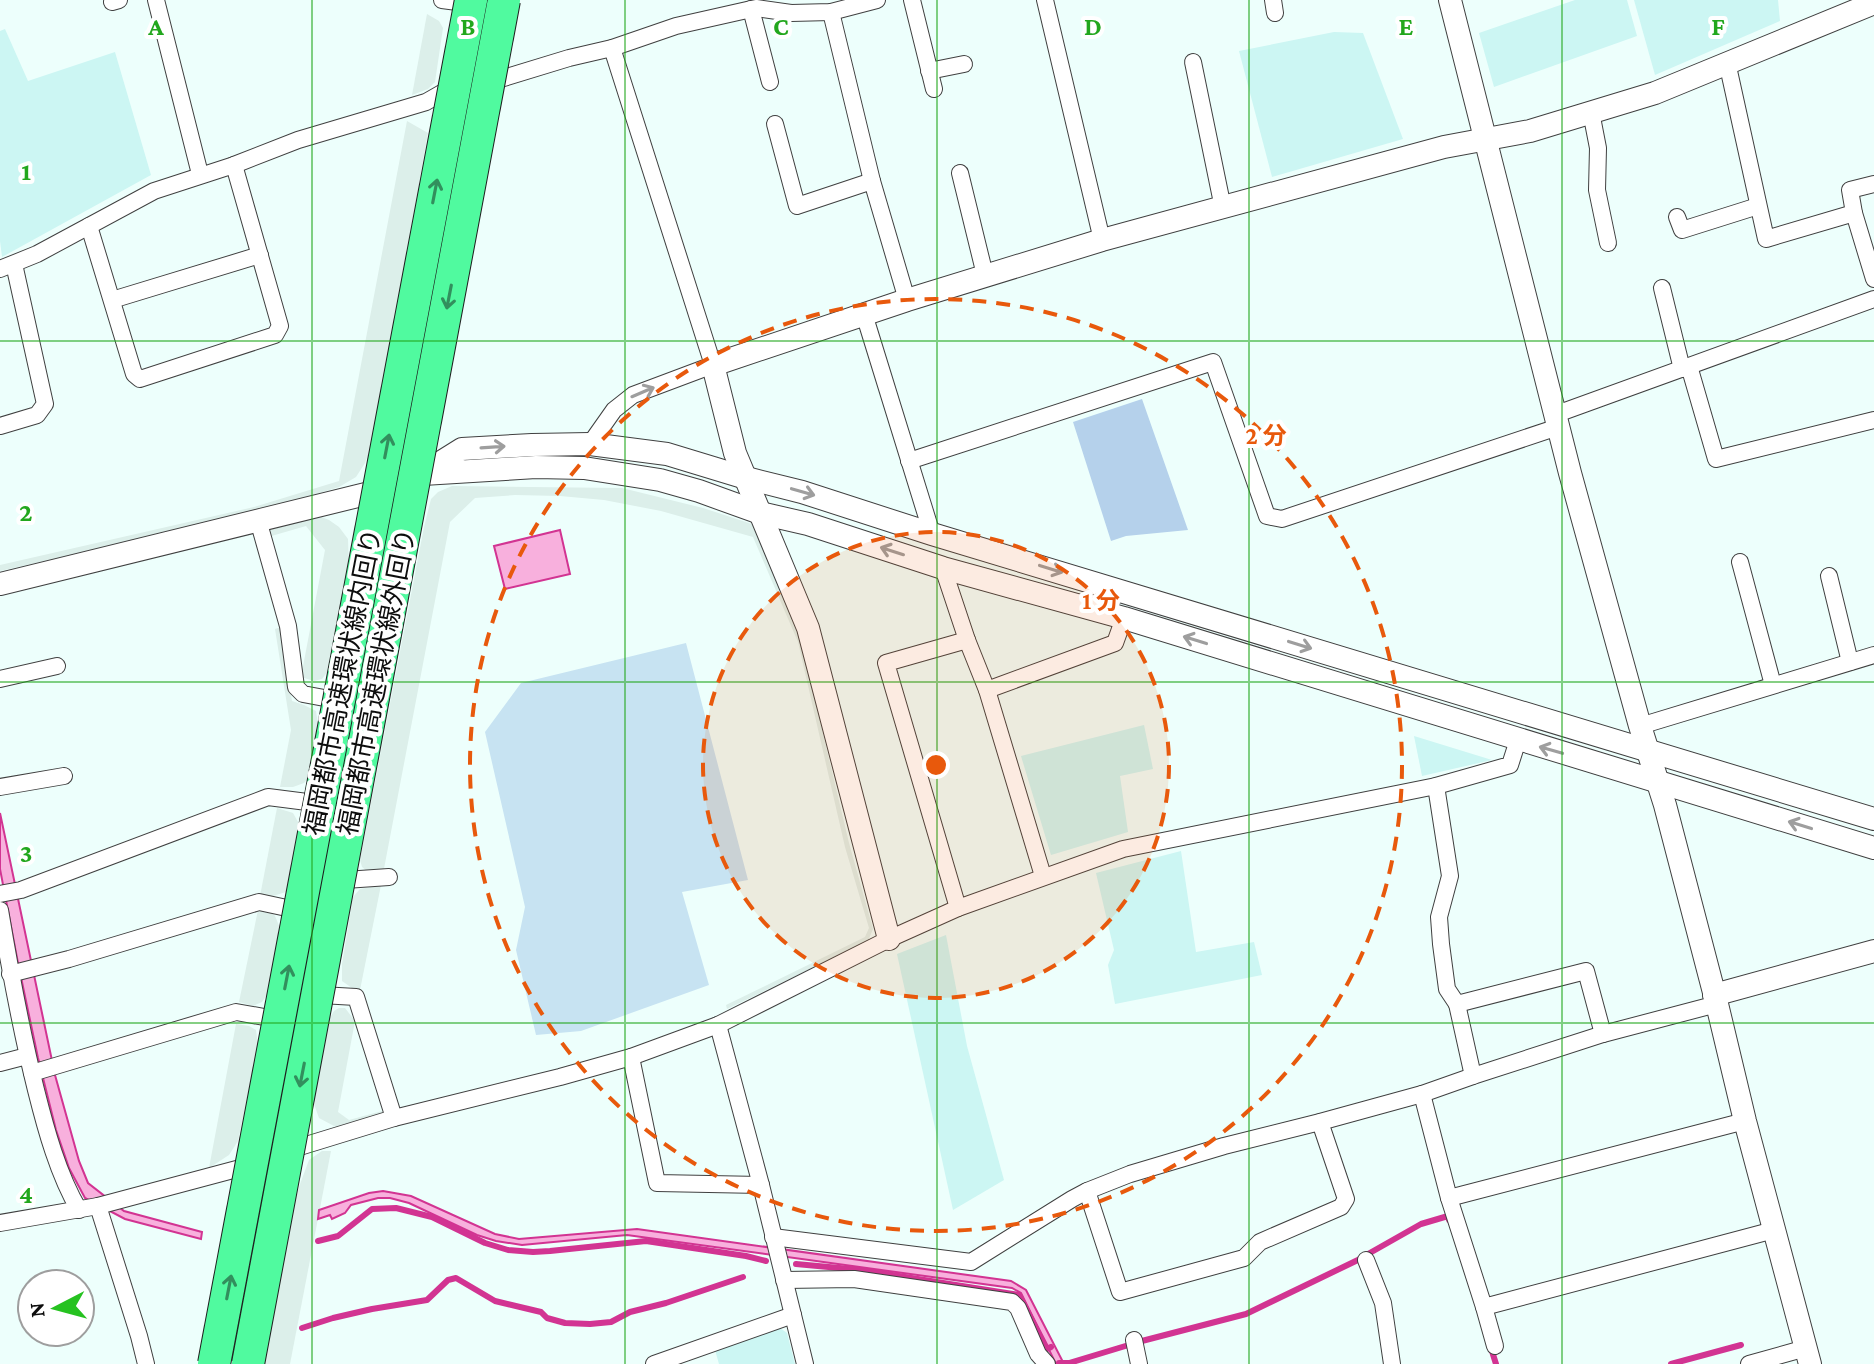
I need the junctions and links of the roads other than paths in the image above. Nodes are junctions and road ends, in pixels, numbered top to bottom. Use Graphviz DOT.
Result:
graph roads {
  1 [pos="156,0"];
  2 [pos="442,0"];
  3 [pos="504,0"];
  4 [pos="877,0"];
  5 [pos="912,0"];
  6 [pos="1045,0"];
  7 [pos="1450,0"];
  8 [pos="468,1"];
  9 [pos="1874,3"];
  10 [pos="751,9"];
  11 [pos="831,12"];
  12 [pos="612,48"];
  13 [pos="1193,62"];
  14 [pos="1727,62"];
  15 [pos="964,64"];
  16 [pos="929,71"];
  17 [pos="497,80"];
  18 [pos="770,82"];
  19 [pos="934,89"];
  20 [pos="447,90"];
  21 [pos="1591,112"];
  22 [pos="775,124"];
  23 [pos="1486,139"];
  24 [pos="234,165"];
  25 [pos="960,173"];
  26 [pos="200,174"];
  27 [pos="872,181"];
  28 [pos="1874,184"];
  29 [pos="1758,206"];
  30 [pos="1223,208"];
  31 [pos="1854,213"];
  32 [pos="1677,217"];
  33 [pos="89,226"];
  34 [pos="1102,240"];
  35 [pos="1608,243"];
  36 [pos="260,255"];
  37 [pos="7,266"];
  38 [pos="985,275"];
  39 [pos="1874,279"];
  40 [pos="1662,288"];
  41 [pos="1874,299"];
  42 [pos="112,300"];
  43 [pos="907,300"];
  44 [pos="864,314"];
  45 [pos="713,365"];
  46 [pos="1686,368"];
  47 [pos="1874,420"];
  48 [pos="1556,421"];
  49 [pos="0,426"];
  50 [pos="590,444"];
  51 [pos="909,461"];
  52 [pos="422,474"];
  53 [pos="746,478"];
  54 [pos="760,513"];
  55 [pos="258,520"];
  56 [pos="932,534"];
  57 [pos="1740,562"];
  58 [pos="943,568"];
  59 [pos="1829,576"];
  60 [pos="0,584"];
  61 [pos="1124,618"];
  62 [pos="967,640"];
  63 [pos="1874,655"];
  64 [pos="1850,662"];
  65 [pos="57,666"];
  66 [pos="0,679"];
  67 [pos="1773,685"];
  68 [pos="987,690"];
  69 [pos="335,700"];
  70 [pos="1640,726"];
  71 [pos="1518,740"];
  72 [pos="1649,750"];
  73 [pos="64,776"];
  74 [pos="1658,781"];
  75 [pos="1436,786"];
  76 [pos="0,787"];
  77 [pos="315,803"];
  78 [pos="1874,819"];
  79 [pos="1874,848"];
  80 [pos="1043,876"];
  81 [pos="389,877"];
  82 [pos="345,880"];
  83 [pos="0,894"];
  84 [pos="958,908"];
  85 [pos="0,910"];
  86 [pos="296,910"];
  87 [pos="889,939"];
  88 [pos="1874,951"];
  89 [pos="10,974"];
  90 [pos="321,995"];
  91 [pos="1716,1000"];
  92 [pos="1457,1004"];
  93 [pos="275,1019"];
  94 [pos="718,1025"];
  95 [pos="1603,1034"];
  96 [pos="27,1056"];
  97 [pos="631,1057"];
  98 [pos="0,1063"];
  99 [pos="35,1072"];
  100 [pos="1473,1076"];
  101 [pos="1422,1094"];
  102 [pos="394,1118"];
  103 [pos="1745,1121"];
  104 [pos="1320,1122"];
  105 [pos="761,1185"];
  106 [pos="1087,1191"];
  107 [pos="1449,1198"];
  108 [pos="98,1206"];
  109 [pos="79,1210"];
  110 [pos="0,1223"];
  111 [pos="1774,1230"];
  112 [pos="773,1237"];
  113 [pos="1366,1260"];
  114 [pos="784,1280"];
  115 [pos="1484,1307"];
  116 [pos="793,1315"];
  117 [pos="1134,1340"];
  118 [pos="1495,1346"];
  119 [pos="1808,1356"];
  120 [pos="146,1364"];
  121 [pos="214,1364"];
  122 [pos="248,1364"];
  123 [pos="654,1364"];
  124 [pos="805,1364"];
  125 [pos="1047,1364"];
  126 [pos="1139,1364"];
  127 [pos="1392,1364"];
  128 [pos="1749,1364"];
  1 -- 26 [label="street"];
  2 -- 8 [label="street"];
  3 -- 122 [label="highway, 福岡都市高速環状線外回り, one-way, bridge"];
  4 -- 11 [label="street"];
  5 -- 16 [label="street"];
  6 -- 34 [label="street"];
  7 -- 23 [label="street"];
  121 -- 8 [label="highway, 福岡都市高速環状線内回り, one-way, bridge"];
  9 -- 14 [label="street"];
  10 -- 11 [label="street"];
  10 -- 12 [label="street"];
  10 -- 18 [label="street"];
  11 -- 27 [label="street"];
  12 -- 17 [label="street"];
  12 -- 45 [label="street"];
  13 -- 30 [label="street"];
  14 -- 21 [label="street"];
  14 -- 29 [label="street"];
  15 -- 16 [label="street"];
  16 -- 19 [label="street"];
  20 -- 24 [label="street"];
  21 -- 23 [label="street"];
  21 -- 35 [label="street"];
  22 -- 27 [label="street"];
  23 -- 30 [label="street"];
  23 -- 48 [label="street"];
  24 -- 26 [label="street"];
  24 -- 36 [label="street"];
  25 -- 38 [label="street"];
  26 -- 33 [label="street"];
  27 -- 43 [label="street"];
  28 -- 31 [label="street"];
  29 -- 31 [label="street"];
  29 -- 32 [label="street"];
  30 -- 34 [label="street"];
  31 -- 39 [label="street"];
  33 -- 37 [label="street"];
  33 -- 42 [label="street"];
  34 -- 38 [label="street"];
  36 -- 42 [label="street"];
  36 -- 42 [label="street"];
  37 -- 49 [label="street"];
  38 -- 43 [label="street"];
  40 -- 46 [label="street"];
  41 -- 46 [label="street"];
  43 -- 44 [label="street"];
  44 -- 45 [label="street"];
  44 -- 51 [label="street"];
  50 -- 45 [label="street, one-way"];
  45 -- 53 [label="street"];
  46 -- 47 [label="street"];
  46 -- 48 [label="street"];
  48 -- 51 [label="street"];
  48 -- 70 [label="street"];
  52 -- 50 [label="street, one-way"];
  50 -- 53 [label="street"];
  51 -- 56 [label="street"];
  52 -- 54 [label="street"];
  52 -- 55 [label="street"];
  53 -- 54 [label="street"];
  53 -- 56 [label="street, one-way"];
  58 -- 54 [label="street, one-way"];
  54 -- 87 [label="street"];
  55 -- 60 [label="street"];
  55 -- 69 [label="street"];
  56 -- 72 [label="street, one-way"];
  57 -- 67 [label="street"];
  58 -- 61 [label="street"];
  58 -- 62 [label="street"];
  59 -- 64 [label="street"];
  61 -- 68 [label="street"];
  71 -- 61 [label="street, one-way"];
  62 -- 68 [label="street"];
  62 -- 84 [label="street"];
  63 -- 64 [label="street"];
  64 -- 67 [label="street"];
  65 -- 66 [label="street"];
  67 -- 70 [label="street"];
  68 -- 80 [label="street"];
  70 -- 72 [label="street"];
  74 -- 71 [label="street, one-way"];
  71 -- 75 [label="street"];
  72 -- 74 [label="street"];
  72 -- 78 [label="street"];
  73 -- 76 [label="street"];
  79 -- 74 [label="street, one-way"];
  74 -- 91 [label="street"];
  75 -- 80 [label="street"];
  75 -- 92 [label="street"];
  77 -- 83 [label="street"];
  80 -- 84 [label="street"];
  81 -- 82 [label="street"];
  84 -- 87 [label="street"];
  85 -- 89 [label="street"];
  86 -- 89 [label="street"];
  87 -- 94 [label="street"];
  88 -- 91 [label="street"];
  89 -- 96 [label="street"];
  90 -- 102 [label="street"];
  91 -- 95 [label="street"];
  91 -- 103 [label="street"];
  92 -- 95 [label="street"];
  92 -- 100 [label="street"];
  93 -- 99 [label="street"];
  94 -- 97 [label="street"];
  94 -- 105 [label="street"];
  95 -- 100 [label="street"];
  96 -- 98 [label="street"];
  96 -- 99 [label="street"];
  97 -- 102 [label="street"];
  97 -- 105 [label="street"];
  99 -- 109 [label="street"];
  100 -- 101 [label="street"];
  101 -- 104 [label="street"];
  101 -- 107 [label="street"];
  102 -- 108 [label="street"];
  103 -- 107 [label="street"];
  103 -- 111 [label="street"];
  104 -- 106 [label="street"];
  104 -- 106 [label="street"];
  105 -- 112 [label="street"];
  106 -- 112 [label="street"];
  107 -- 115 [label="street"];
  108 -- 109 [label="street"];
  108 -- 120 [label="street"];
  109 -- 110 [label="street"];
  111 -- 115 [label="street"];
  111 -- 119 [label="street"];
  112 -- 114 [label="street"];
  113 -- 127 [label="street"];
  114 -- 116 [label="street"];
  114 -- 125 [label="street"];
  115 -- 118 [label="street"];
  116 -- 123 [label="street"];
  116 -- 124 [label="street"];
  117 -- 126 [label="street"];
  119 -- 128 [label="street"];
}
